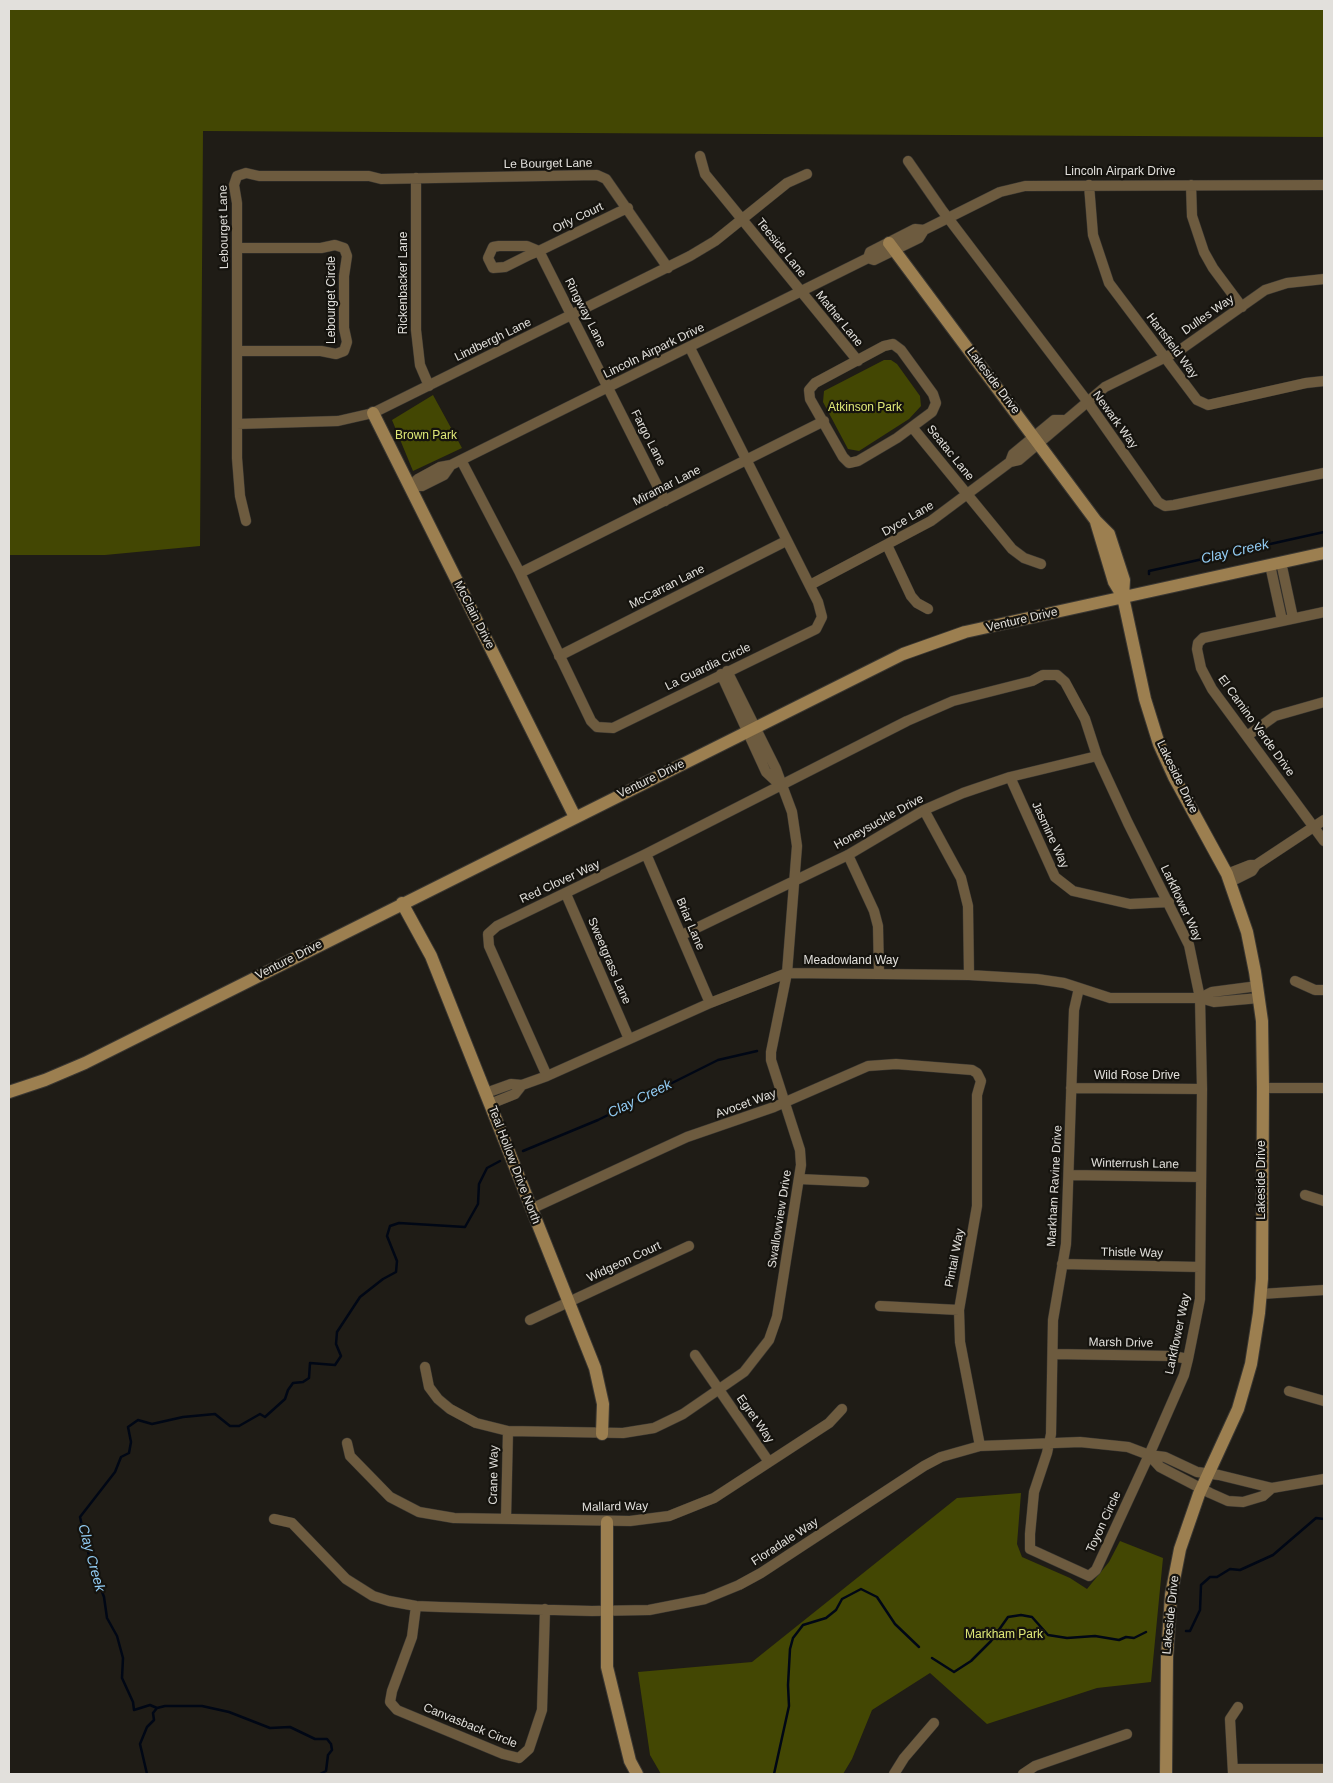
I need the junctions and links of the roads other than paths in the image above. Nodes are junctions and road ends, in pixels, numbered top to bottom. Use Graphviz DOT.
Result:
graph roads {
  1 [pos="700,156"];
  2 [pos="908,161"];
  3 [pos="807,174"];
  4 [pos="416,178"];
  5 [pos="381,179"];
  6 [pos="1089,185"];
  7 [pos="1191,185"];
  8 [pos="1324,185"];
  9 [pos="628,208"];
  10 [pos="948,217"];
  11 [pos="742,220"];
  12 [pos="892,246"];
  13 [pos="237,248"];
  14 [pos="539,250"];
  15 [pos="668,268"];
  16 [pos="1324,278"];
  17 [pos="800,291"];
  18 [pos="1242,307"];
  19 [pos="572,315"];
  20 [pos="690,348"];
  21 [pos="237,351"];
  22 [pos="1164,358"];
  23 [pos="858,361"];
  24 [pos="1324,381"];
  25 [pos="429,386"];
  26 [pos="608,387"];
  27 [pos="1087,401"];
  28 [pos="373,413"];
  29 [pos="824,421"];
  30 [pos="237,424"];
  31 [pos="912,427"];
  32 [pos="1036,440"];
  33 [pos="461,460"];
  34 [pos="746,460"];
  35 [pos="1324,473"];
  36 [pos="410,486"];
  37 [pos="968,496"];
  38 [pos="665,501"];
  39 [pos="246,521"];
  40 [pos="786,542"];
  41 [pos="887,546"];
  42 [pos="1324,553"];
  43 [pos="1275,563"];
  44 [pos="1041,564"];
  45 [pos="520,573"];
  46 [pos="810,585"];
  47 [pos="1123,597"];
  48 [pos="928,609"];
  49 [pos="1324,612"];
  50 [pos="1293,618"];
  51 [pos="1282,620"];
  52 [pos="559,656"];
  53 [pos="724,673"];
  54 [pos="1324,702"];
  55 [pos="751,729"];
  56 [pos="1247,736"];
  57 [pos="1097,756"];
  58 [pos="1010,777"];
  59 [pos="781,785"];
  60 [pos="924,810"];
  61 [pos="576,817"];
  62 [pos="1324,820"];
  63 [pos="1314,828"];
  64 [pos="1324,842"];
  65 [pos="646,854"];
  66 [pos="848,855"];
  67 [pos="796,878"];
  68 [pos="1228,878"];
  69 [pos="566,894"];
  70 [pos="1169,902"];
  71 [pos="402,903"];
  72 [pos="682,935"];
  73 [pos="787,973"];
  74 [pos="879,973"];
  75 [pos="969,975"];
  76 [pos="1296,981"];
  77 [pos="1079,988"];
  78 [pos="1324,990"];
  79 [pos="1258,992"];
  80 [pos="1200,998"];
  81 [pos="710,1003"];
  82 [pos="629,1039"];
  83 [pos="977,1073"];
  84 [pos="547,1076"];
  85 [pos="1071,1088"];
  86 [pos="1263,1088"];
  87 [pos="1324,1088"];
  88 [pos="1202,1089"];
  89 [pos="9,1092"];
  90 [pos="488,1098"];
  91 [pos="784,1104"];
  92 [pos="1069,1175"];
  93 [pos="1202,1176"];
  94 [pos="799,1179"];
  95 [pos="864,1182"];
  96 [pos="1305,1195"];
  97 [pos="1324,1202"];
  98 [pos="531,1209"];
  99 [pos="689,1246"];
  100 [pos="1062,1264"];
  101 [pos="1200,1267"];
  102 [pos="1324,1290"];
  103 [pos="1261,1294"];
  104 [pos="568,1302"];
  105 [pos="880,1306"];
  106 [pos="959,1310"];
  107 [pos="530,1320"];
  108 [pos="1052,1354"];
  109 [pos="695,1355"];
  110 [pos="1188,1359"];
  111 [pos="425,1367"];
  112 [pos="720,1390"];
  113 [pos="1289,1391"];
  114 [pos="1324,1401"];
  115 [pos="842,1410"];
  116 [pos="508,1431"];
  117 [pos="602,1434"];
  118 [pos="347,1443"];
  119 [pos="1049,1444"];
  120 [pos="980,1446"];
  121 [pos="1149,1455"];
  122 [pos="769,1462"];
  123 [pos="1208,1474"];
  124 [pos="1324,1478"];
  125 [pos="1202,1488"];
  126 [pos="1272,1488"];
  127 [pos="274,1519"];
  128 [pos="506,1519"];
  129 [pos="607,1522"];
  130 [pos="416,1606"];
  131 [pos="545,1609"];
  132 [pos="606,1611"];
  133 [pos="1238,1707"];
  134 [pos="934,1723"];
  135 [pos="1127,1734"];
  136 [pos="1324,1769"];
  137 [pos="1233,1772"];
  138 [pos="637,1774"];
  139 [pos="894,1774"];
  140 [pos="1023,1774"];
  141 [pos="1166,1774"];
  1 -- 11 [label="street, Teeside Lane"];
  2 -- 10 [label="street, Newark Way"];
  3 -- 11 [label="street, Lindbergh Lane"];
  4 -- 5 [label="street, Le Bourget Lane"];
  4 -- 9 [label="street, Le Bourget Lane"];
  4 -- 25 [label="street, Rickenbacker Lane"];
  5 -- 13 [label="street, Lebourget Lane"];
  6 -- 7 [label="street, Lincoln Airpark Drive"];
  6 -- 10 [label="street, Lincoln Airpark Drive"];
  6 -- 22 [label="street, Hartsfield Way"];
  7 -- 8 [label="street, Lincoln Airpark Drive"];
  7 -- 18 [label="street"];
  9 -- 14 [label="street, Orly Court"];
  9 -- 15 [label="street, Le Bourget Lane"];
  10 -- 12 [label="street, Lincoln Airpark Drive"];
  10 -- 27 [label="street, Newark Way"];
  11 -- 15 [label="street, Lindbergh Lane"];
  11 -- 17 [label="street, Teeside Lane"];
  12 -- 17 [label="street, Lincoln Airpark Drive"];
  12 -- 32 [label="street, Lakeside Drive"];
  13 -- 21 [label="street, Lebourget Lane"];
  13 -- 21 [label="street, Lebourget Circle"];
  14 -- 19 [label="street, Ringway Lane"];
  15 -- 19 [label="street, Lindbergh Lane"];
  16 -- 18 [label="street, Dulles Way"];
  17 -- 20 [label="street, Lincoln Airpark Drive"];
  17 -- 23 [label="street, Mather Lane"];
  18 -- 22 [label="street, Dulles Way"];
  19 -- 25 [label="street, Lindbergh Lane"];
  19 -- 26 [label="street, Ringway Lane"];
  20 -- 26 [label="street, Lincoln Airpark Drive"];
  20 -- 34 [label="street, La Guardia Circle"];
  21 -- 30 [label="street, Lebourget Lane"];
  22 -- 24 [label="street, Hartsfield Way"];
  22 -- 27 [label="street, Dulles Way"];
  23 -- 29 [label="street"];
  23 -- 31 [label="street"];
  25 -- 28 [label="street, Lindbergh Lane"];
  26 -- 33 [label="street, Lincoln Airpark Drive"];
  26 -- 38 [label="street, Fargo Lane"];
  27 -- 32 [label="street, Dulles Way"];
  27 -- 35 [label="street, Newark Way"];
  28 -- 30 [label="street, Lindbergh Lane"];
  28 -- 36 [label="street, McClain Drive"];
  29 -- 31 [label="street"];
  29 -- 34 [label="street, Miramar Lane"];
  30 -- 39 [label="street, Lebourget Lane"];
  31 -- 37 [label="street, Seatac Lane"];
  32 -- 37 [label="street, Dyce Lane"];
  32 -- 47 [label="street, Lakeside Drive"];
  33 -- 36 [label="street, Lincoln Airpark Drive"];
  33 -- 45 [label="street, La Guardia Circle"];
  34 -- 38 [label="street, Miramar Lane"];
  34 -- 40 [label="street, La Guardia Circle"];
  36 -- 61 [label="street, McClain Drive"];
  37 -- 41 [label="street, Dyce Lane"];
  37 -- 44 [label="street, Seatac Lane"];
  38 -- 45 [label="street, Miramar Lane"];
  40 -- 46 [label="street, La Guardia Circle"];
  40 -- 52 [label="street, McCarran Lane"];
  41 -- 46 [label="street, Dyce Lane"];
  41 -- 48 [label="street"];
  42 -- 43 [label="street, Venture Drive"];
  43 -- 47 [label="street, Venture Drive"];
  43 -- 50 [label="street"];
  43 -- 51 [label="street"];
  45 -- 52 [label="street, La Guardia Circle"];
  46 -- 53 [label="street, La Guardia Circle"];
  47 -- 55 [label="street, Venture Drive"];
  47 -- 68 [label="street, Lakeside Drive"];
  49 -- 50 [label="street, El Camino Verde Drive"];
  50 -- 51 [label="street, El Camino Verde Drive"];
  51 -- 56 [label="street, El Camino Verde Drive"];
  52 -- 53 [label="street, La Guardia Circle"];
  53 -- 55 [label="street, Swallowview Drive"];
  54 -- 56 [label="street"];
  55 -- 59 [label="street, Swallowview Drive"];
  55 -- 61 [label="street, Venture Drive"];
  56 -- 63 [label="street, El Camino Verde Drive"];
  57 -- 58 [label="street, Honeysuckle Drive"];
  57 -- 59 [label="street, Larkflower Way"];
  57 -- 70 [label="street, Larkflower Way"];
  58 -- 60 [label="street, Honeysuckle Drive"];
  58 -- 70 [label="street, Jasmine Way"];
  59 -- 65 [label="street, Red Clover Way"];
  59 -- 67 [label="street, Swallowview Drive"];
  60 -- 66 [label="street, Honeysuckle Drive"];
  60 -- 75 [label="street"];
  61 -- 71 [label="street, Venture Drive"];
  62 -- 63 [label="street"];
  63 -- 64 [label="street, El Camino Verde Drive"];
  63 -- 68 [label="street"];
  65 -- 69 [label="street, Red Clover Way"];
  65 -- 72 [label="street, Briar Lane"];
  66 -- 67 [label="street, Honeysuckle Drive"];
  66 -- 74 [label="street"];
  67 -- 72 [label="street, Honeysuckle Drive"];
  67 -- 73 [label="street, Swallowview Drive"];
  68 -- 79 [label="street, Lakeside Drive"];
  69 -- 82 [label="street, Sweetgrass Lane"];
  69 -- 84 [label="street, Red Clover Way"];
  70 -- 80 [label="street, Larkflower Way"];
  71 -- 89 [label="street, Venture Drive"];
  71 -- 90 [label="street, Teal Hollow Drive North"];
  72 -- 81 [label="street, Briar Lane"];
  73 -- 74 [label="street, Meadowland Way"];
  73 -- 81 [label="street, Meadowland Way"];
  73 -- 91 [label="street, Swallowview Drive"];
  74 -- 75 [label="street, Meadowland Way"];
  75 -- 77 [label="street, Meadowland Way"];
  76 -- 78 [label="street"];
  77 -- 80 [label="street, Meadowland Way"];
  77 -- 85 [label="street, Markham Ravine Drive"];
  79 -- 80 [label="street, Meadowland Way"];
  79 -- 86 [label="street, Lakeside Drive"];
  80 -- 88 [label="street, Larkflower Way"];
  81 -- 82 [label="street, Meadowland Way"];
  82 -- 84 [label="street, Meadowland Way"];
  83 -- 91 [label="street, Avocet Way"];
  83 -- 106 [label="street, Pintail Way"];
  84 -- 90 [label="street, Meadowland Way"];
  85 -- 88 [label="street, Wild Rose Drive"];
  85 -- 92 [label="street, Markham Ravine Drive"];
  86 -- 87 [label="street"];
  86 -- 103 [label="street, Lakeside Drive"];
  88 -- 93 [label="street, Larkflower Way"];
  90 -- 98 [label="street, Teal Hollow Drive North"];
  91 -- 94 [label="street, Swallowview Drive"];
  91 -- 98 [label="street, Avocet Way"];
  92 -- 93 [label="street, Winterrush Lane"];
  92 -- 100 [label="street, Markham Ravine Drive"];
  93 -- 101 [label="street, Larkflower Way"];
  94 -- 95 [label="street"];
  94 -- 112 [label="street, Swallowview Drive"];
  96 -- 97 [label="street"];
  98 -- 104 [label="street, Teal Hollow Drive North"];
  99 -- 104 [label="street, Widgeon Court"];
  100 -- 101 [label="street, Thistle Way"];
  100 -- 108 [label="street, Markham Ravine Drive"];
  101 -- 110 [label="street, Larkflower Way"];
  102 -- 103 [label="street"];
  103 -- 123 [label="street, Lakeside Drive"];
  104 -- 107 [label="street, Widgeon Court"];
  104 -- 117 [label="street, Teal Hollow Drive North"];
  105 -- 106 [label="street"];
  106 -- 120 [label="street, Pintail Way"];
  108 -- 110 [label="street, Marsh Drive"];
  108 -- 119 [label="street, Markham Ravine Drive"];
  109 -- 112 [label="street, Egret Way"];
  110 -- 121 [label="street, Larkflower Way"];
  111 -- 116 [label="street, Swallowview Drive"];
  112 -- 117 [label="street, Swallowview Drive"];
  112 -- 122 [label="street, Egret Way"];
  113 -- 114 [label="street"];
  115 -- 122 [label="street, Mallard Way"];
  116 -- 117 [label="street, Swallowview Drive"];
  116 -- 128 [label="street, Crane Way"];
  118 -- 128 [label="street, Mallard Way"];
  119 -- 120 [label="street, Floradale Way"];
  119 -- 121 [label="street, Floradale Way"];
  119 -- 121 [label="street, Toyon Circle"];
  120 -- 132 [label="street, Floradale Way"];
  121 -- 123 [label="street, Floradale Way"];
  121 -- 125 [label="street, Floradale Way"];
  122 -- 129 [label="street, Mallard Way"];
  123 -- 125 [label="street, Lakeside Drive"];
  123 -- 126 [label="street, Floradale Way"];
  124 -- 126 [label="street"];
  125 -- 126 [label="street, Floradale Way"];
  125 -- 141 [label="street, Lakeside Drive"];
  127 -- 130 [label="street, Floradale Way"];
  128 -- 129 [label="street, Mallard Way"];
  129 -- 132 [label="street"];
  130 -- 131 [label="street, Floradale Way"];
  130 -- 131 [label="street, Canvasback Circle"];
  131 -- 132 [label="street, Floradale Way"];
  132 -- 138 [label="street"];
  133 -- 137 [label="street"];
  134 -- 139 [label="street"];
  135 -- 140 [label="street"];
  136 -- 137 [label="street"];
}
